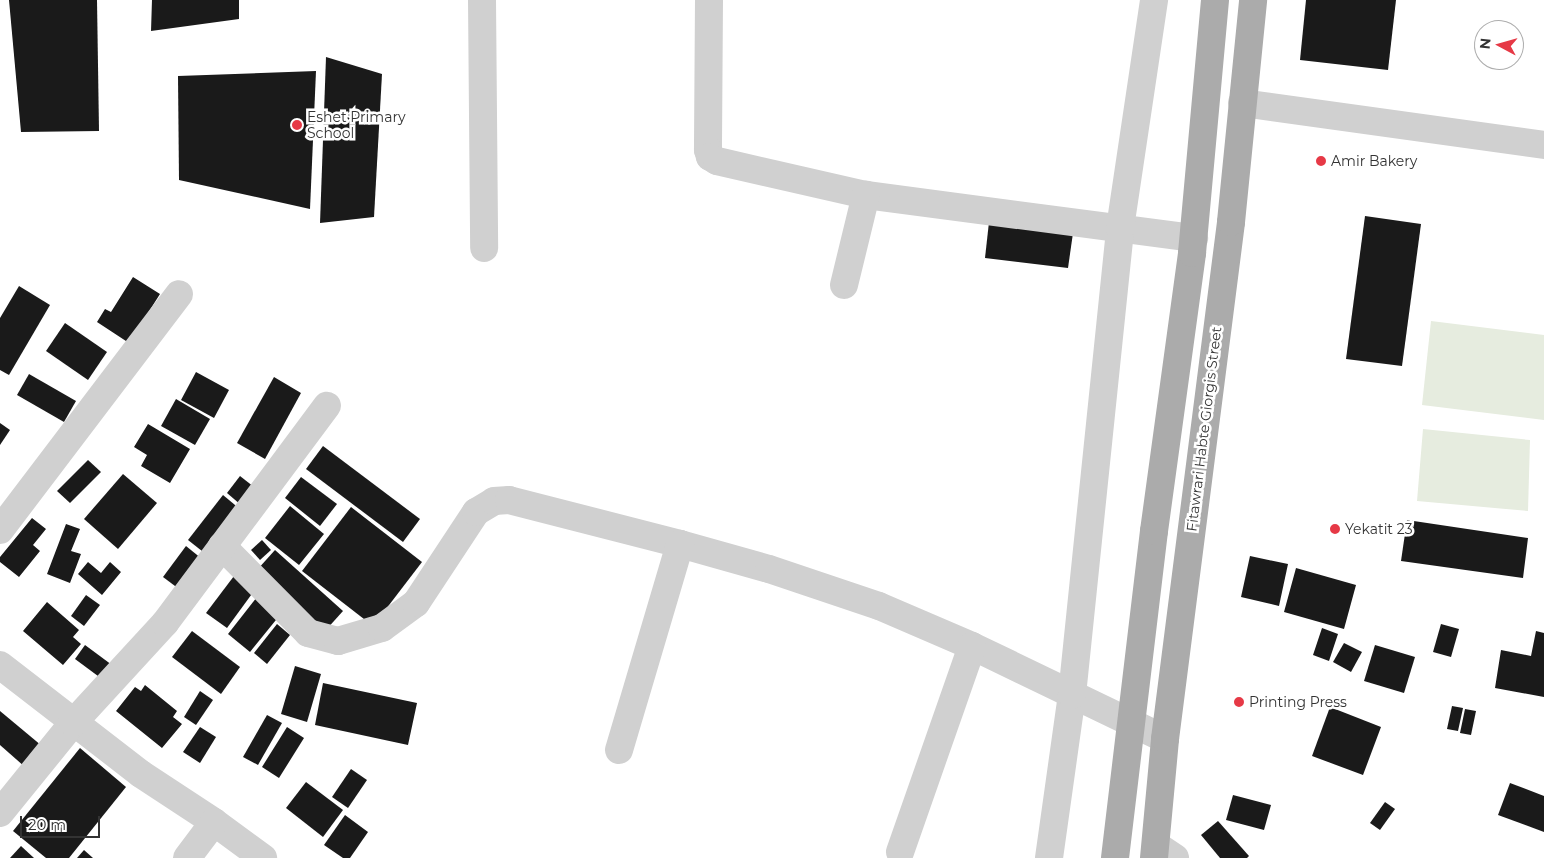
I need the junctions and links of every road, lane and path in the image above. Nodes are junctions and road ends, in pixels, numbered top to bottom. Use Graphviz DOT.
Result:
graph roads {
  1 [pos="482,0"];
  2 [pos="709,0"];
  3 [pos="1154,0"];
  4 [pos="1216,0"];
  5 [pos="1253,0"];
  6 [pos="1242,103"];
  7 [pos="1544,145"];
  8 [pos="866,195"];
  9 [pos="1120,228"];
  10 [pos="1194,238"];
  11 [pos="484,248"];
  12 [pos="844,286"];
  13 [pos="179,294"];
  14 [pos="327,406"];
  15 [pos="0,530"];
  16 [pos="680,544"];
  17 [pos="222,546"];
  18 [pos="972,646"];
  19 [pos="0,664"];
  20 [pos="1072,695"];
  21 [pos="1130,723"];
  22 [pos="73,724"];
  23 [pos="1165,740"];
  24 [pos="619,750"];
  25 [pos="0,813"];
  26 [pos="214,822"];
  27 [pos="900,852"];
  28 [pos="1162,854"];
  29 [pos="187,858"];
  30 [pos="263,858"];
  31 [pos="1049,858"];
  32 [pos="1114,858"];
  1 -- 11 [label="street"];
  2 -- 8 [label="street"];
  3 -- 9 [label="street"];
  4 -- 10 [label="main road"];
  5 -- 6 [label="main road, Fitawrari Habte Giorgis Street"];
  6 -- 7 [label="street"];
  6 -- 23 [label="main road, Fitawrari Habte Giorgis Street"];
  8 -- 9 [label="street"];
  8 -- 12 [label="street"];
  9 -- 10 [label="street"];
  9 -- 20 [label="street"];
  10 -- 21 [label="main road"];
  13 -- 15 [label="street"];
  14 -- 17 [label="street"];
  16 -- 17 [label="street"];
  16 -- 18 [label="street"];
  16 -- 24 [label="street"];
  17 -- 22 [label="street"];
  18 -- 20 [label="street"];
  18 -- 27 [label="street"];
  19 -- 22 [label="street"];
  20 -- 21 [label="street"];
  20 -- 31 [label="street"];
  21 -- 23 [label="street"];
  21 -- 32 [label="main road"];
  22 -- 25 [label="street"];
  22 -- 26 [label="street"];
  23 -- 28 [label="main road, Fitawrari Habte Giorgis Street"];
  26 -- 29 [label="street"];
  26 -- 30 [label="street"];
}
